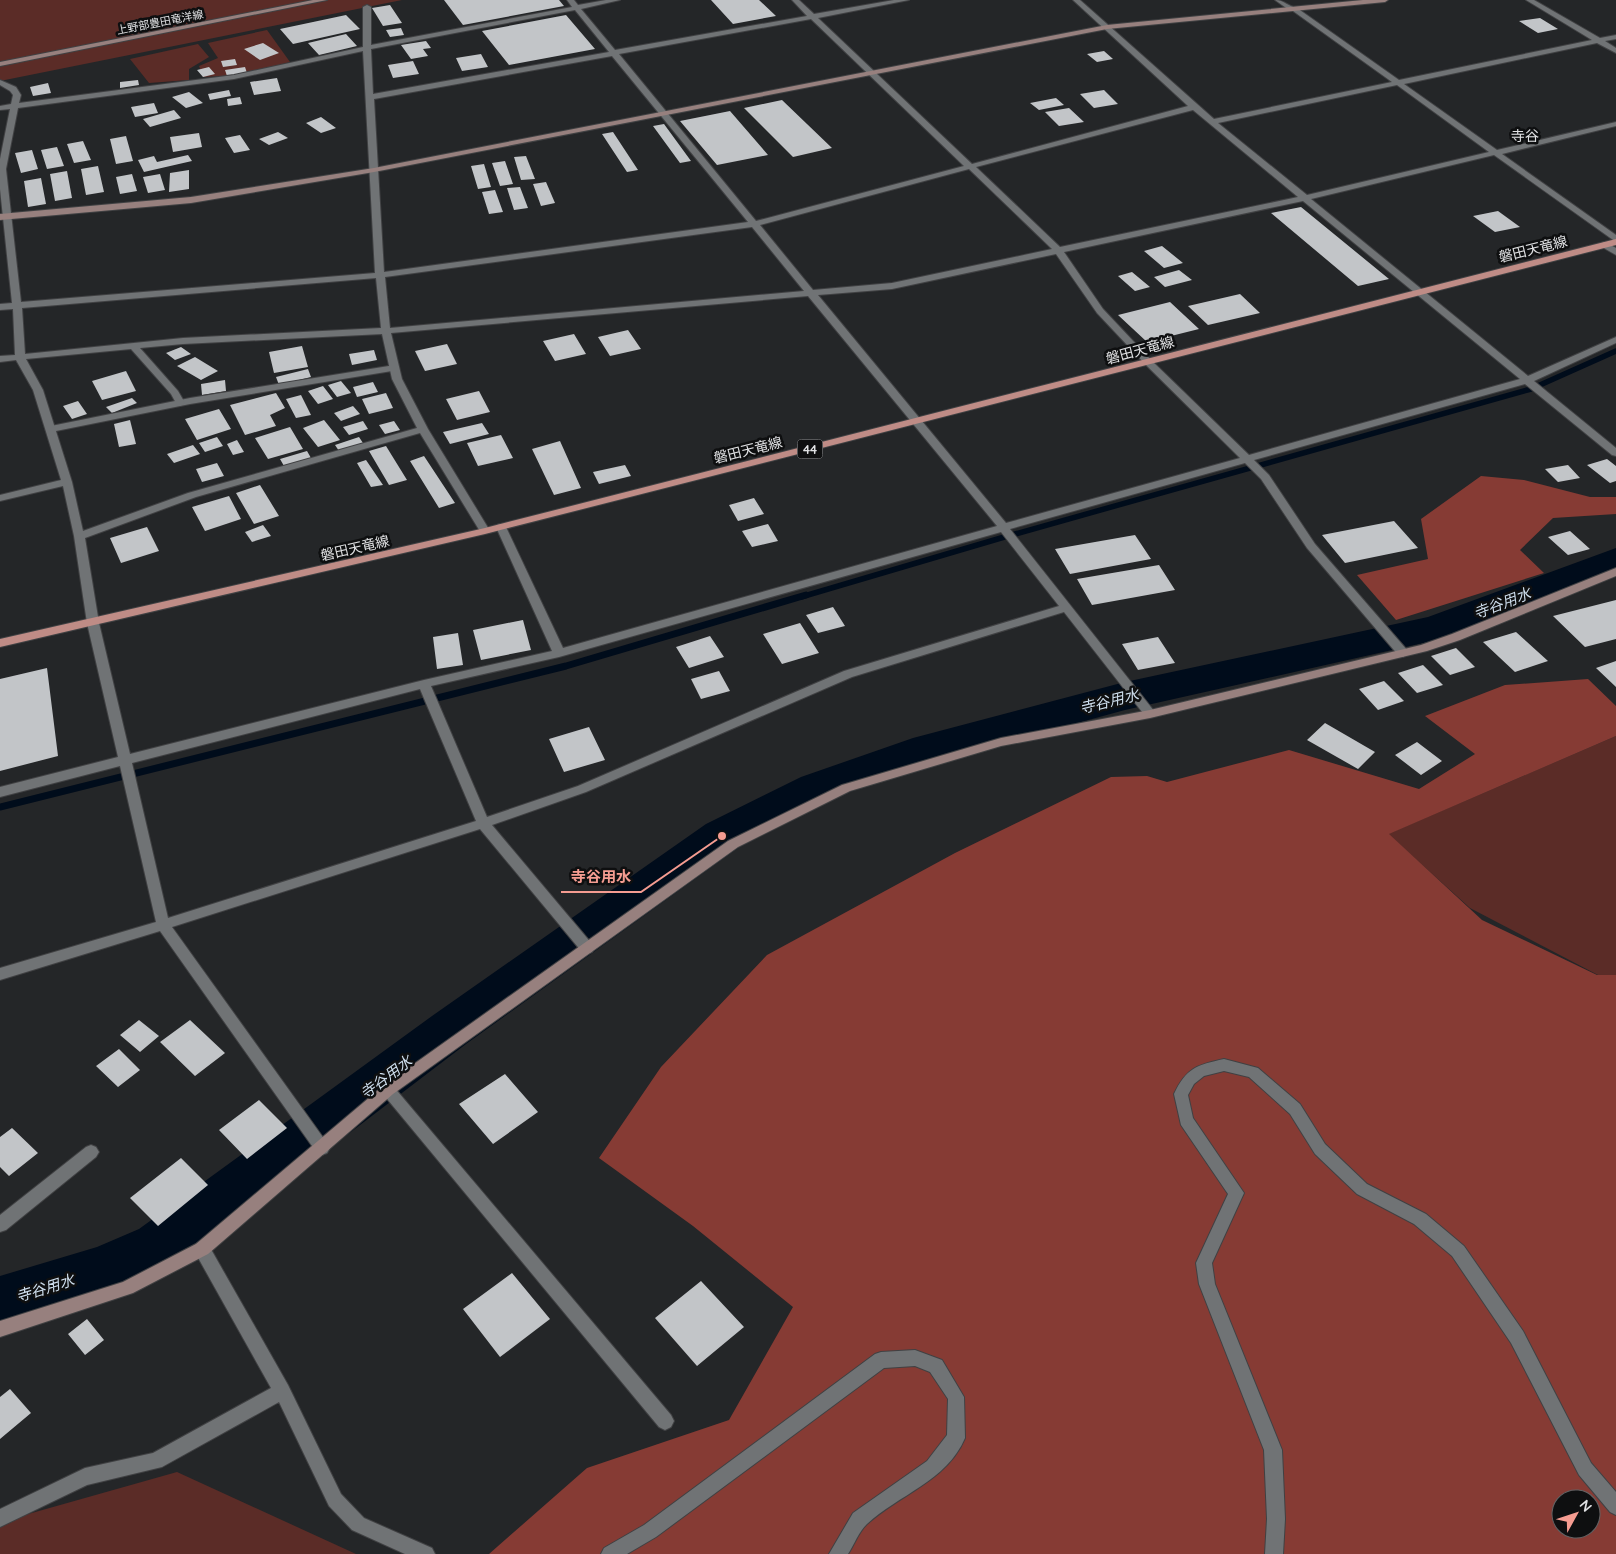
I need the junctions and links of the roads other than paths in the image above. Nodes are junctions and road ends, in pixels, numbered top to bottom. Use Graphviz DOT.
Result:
graph roads {
  1 [pos="324,0"];
  2 [pos="570,0"];
  3 [pos="617,0"];
  4 [pos="796,0"];
  5 [pos="906,0"];
  6 [pos="1076,0"];
  7 [pos="1278,0"];
  8 [pos="1385,0"];
  9 [pos="1529,0"];
  10 [pos="367,7"];
  11 [pos="576,8"];
  12 [pos="1293,9"];
  13 [pos="813,16"];
  14 [pos="1107,27"];
  15 [pos="1616,37"];
  16 [pos="1598,41"];
  17 [pos="367,48"];
  18 [pos="1616,51"];
  19 [pos="612,52"];
  20 [pos="0,64"];
  21 [pos="873,73"];
  22 [pos="0,82"];
  23 [pos="1398,83"];
  24 [pos="371,96"];
  25 [pos="16,105"];
  26 [pos="1194,107"];
  27 [pos="0,108"];
  28 [pos="663,114"];
  29 [pos="1212,122"];
  30 [pos="1616,124"];
  31 [pos="1494,152"];
  32 [pos="970,165"];
  33 [pos="374,170"];
  34 [pos="1306,198"];
  35 [pos="4,217"];
  36 [pos="754,224"];
  37 [pos="1616,241"];
  38 [pos="1605,245"];
  39 [pos="1058,250"];
  40 [pos="1616,252"];
  41 [pos="380,275"];
  42 [pos="1421,292"];
  43 [pos="811,294"];
  44 [pos="17,306"];
  45 [pos="0,307"];
  46 [pos="386,331"];
  47 [pos="1616,340"];
  48 [pos="133,346"];
  49 [pos="20,358"];
  50 [pos="0,359"];
  51 [pos="1148,362"];
  52 [pos="395,368"];
  53 [pos="1527,380"];
  54 [pos="180,403"];
  55 [pos="916,422"];
  56 [pos="51,429"];
  57 [pos="423,429"];
  58 [pos="1616,453"];
  59 [pos="1247,458"];
  60 [pos="67,482"];
  61 [pos="0,498"];
  62 [pos="1002,527"];
  63 [pos="501,528"];
  64 [pos="485,531"];
  65 [pos="79,536"];
  66 [pos="1616,572"];
  67 [pos="1067,607"];
  68 [pos="92,623"];
  69 [pos="0,643"];
  70 [pos="559,653"];
  71 [pos="1402,653"];
  72 [pos="424,684"];
  73 [pos="1150,714"];
  74 [pos="126,760"];
  75 [pos="0,792"];
  76 [pos="483,823"];
  77 [pos="163,925"];
  78 [pos="587,948"];
  79 [pos="0,974"];
  80 [pos="388,1090"];
  81 [pos="322,1148"];
  82 [pos="92,1152"];
  83 [pos="0,1225"];
  84 [pos="202,1249"];
  85 [pos="0,1329"];
  86 [pos="282,1391"];
  87 [pos="665,1421"];
  88 [pos="1612,1495"];
  89 [pos="0,1518"];
  90 [pos="426,1554"];
  91 [pos="610,1554"];
  92 [pos="838,1554"];
  93 [pos="1274,1554"];
  1 -- 20 [label="street, 上野部豊田竜洋線"];
  2 -- 11 [label="street"];
  3 -- 11 [label="street"];
  4 -- 13 [label="street"];
  5 -- 13 [label="street"];
  6 -- 14 [label="street"];
  7 -- 12 [label="street"];
  8 -- 12 [label="street"];
  9 -- 16 [label="street"];
  10 -- 17 [label="street"];
  11 -- 17 [label="street"];
  11 -- 19 [label="street"];
  12 -- 14 [label="street"];
  12 -- 23 [label="street"];
  13 -- 19 [label="street"];
  13 -- 21 [label="street"];
  14 -- 21 [label="street"];
  14 -- 26 [label="street"];
  15 -- 16 [label="street"];
  16 -- 18 [label="street"];
  16 -- 23 [label="street"];
  17 -- 24 [label="street"];
  17 -- 25 [label="street"];
  19 -- 24 [label="street"];
  19 -- 28 [label="street"];
  21 -- 28 [label="street"];
  21 -- 32 [label="street"];
  22 -- 25 [label="street"];
  23 -- 29 [label="street"];
  23 -- 31 [label="street"];
  24 -- 33 [label="street"];
  25 -- 27 [label="street"];
  25 -- 35 [label="street"];
  26 -- 29 [label="street"];
  26 -- 32 [label="street"];
  28 -- 33 [label="street"];
  28 -- 36 [label="street"];
  29 -- 34 [label="street"];
  30 -- 31 [label="street"];
  31 -- 34 [label="street"];
  31 -- 37 [label="street"];
  32 -- 36 [label="street"];
  32 -- 39 [label="street"];
  33 -- 35 [label="street"];
  33 -- 41 [label="street"];
  34 -- 39 [label="street"];
  34 -- 42 [label="street"];
  35 -- 44 [label="street"];
  36 -- 41 [label="street"];
  36 -- 43 [label="street"];
  37 -- 38 [label="main road, 磐田天竜線 / 44"];
  38 -- 40 [label="street"];
  38 -- 42 [label="main road, 磐田天竜線 / 44"];
  39 -- 43 [label="street"];
  39 -- 51 [label="street"];
  41 -- 44 [label="street"];
  41 -- 46 [label="street"];
  42 -- 51 [label="main road, 磐田天竜線 / 44"];
  42 -- 53 [label="street"];
  43 -- 46 [label="street"];
  43 -- 55 [label="street"];
  44 -- 45 [label="street"];
  44 -- 49 [label="street"];
  46 -- 48 [label="street"];
  46 -- 52 [label="street"];
  47 -- 53 [label="street"];
  48 -- 49 [label="street"];
  48 -- 54 [label="street"];
  49 -- 50 [label="street"];
  49 -- 56 [label="street"];
  51 -- 55 [label="main road, 磐田天竜線 / 44"];
  51 -- 59 [label="street"];
  52 -- 54 [label="street"];
  52 -- 57 [label="street"];
  53 -- 58 [label="street"];
  53 -- 59 [label="street"];
  54 -- 56 [label="street"];
  55 -- 62 [label="street"];
  55 -- 63 [label="main road, 磐田天竜線 / 44"];
  56 -- 60 [label="street"];
  57 -- 64 [label="street"];
  57 -- 65 [label="street"];
  59 -- 62 [label="street"];
  59 -- 71 [label="street"];
  60 -- 61 [label="street"];
  60 -- 65 [label="street"];
  62 -- 67 [label="street"];
  62 -- 70 [label="street"];
  63 -- 64 [label="main road, 磐田天竜線 / 44"];
  63 -- 70 [label="street"];
  64 -- 68 [label="main road, 磐田天竜線 / 44"];
  65 -- 68 [label="street"];
  66 -- 71 [label="street"];
  67 -- 73 [label="street"];
  67 -- 76 [label="street"];
  68 -- 69 [label="main road, 磐田天竜線 / 44"];
  68 -- 74 [label="street"];
  70 -- 72 [label="street"];
  71 -- 73 [label="street"];
  72 -- 74 [label="street"];
  72 -- 76 [label="street"];
  73 -- 78 [label="street"];
  74 -- 75 [label="street"];
  74 -- 77 [label="street"];
  76 -- 77 [label="street"];
  76 -- 78 [label="street"];
  77 -- 79 [label="street"];
  77 -- 81 [label="street"];
  78 -- 80 [label="street"];
  80 -- 81 [label="street"];
  80 -- 87 [label="street"];
  81 -- 84 [label="street"];
  82 -- 83 [label="street"];
  84 -- 85 [label="street"];
  84 -- 86 [label="street"];
  86 -- 89 [label="street"];
  86 -- 90 [label="street"];
  88 -- 93 [label="street"];
  91 -- 92 [label="street"];
}
